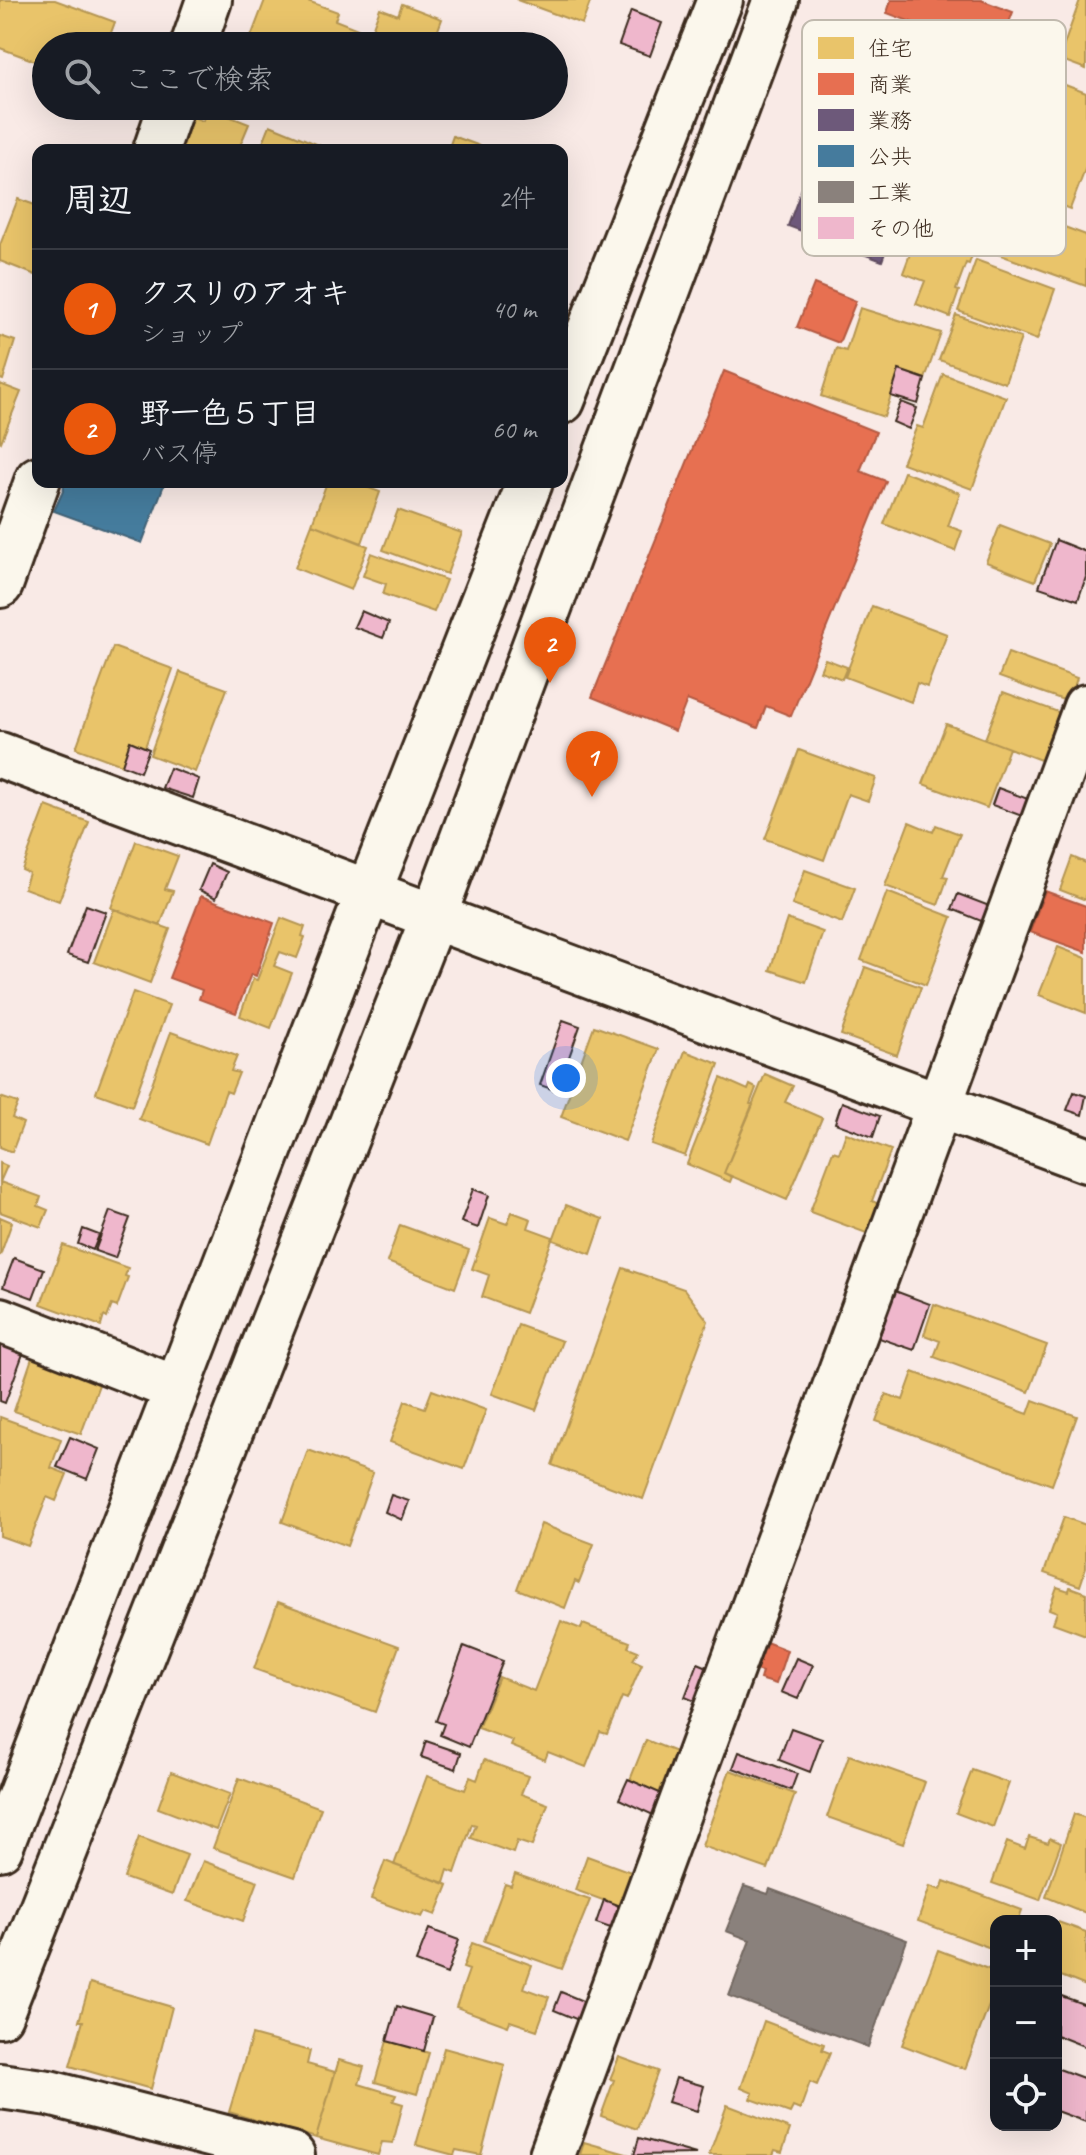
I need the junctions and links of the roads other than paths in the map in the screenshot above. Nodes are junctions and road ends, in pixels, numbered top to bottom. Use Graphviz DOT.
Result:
graph roads {
  1 [pos="209,0"];
  2 [pos="720,0"];
  3 [pos="776,0"];
  4 [pos="198,32"];
  5 [pos="166,120"];
  6 [pos="158,144"];
  7 [pos="568,386"];
  8 [pos="35,488"];
  9 [pos="528,488"];
  10 [pos="0,585"];
  11 [pos="1086,707"];
  12 [pos="0,755"];
  13 [pos="368,894"];
  14 [pos="433,918"];
  15 [pos="938,1106"];
  16 [pos="1086,1160"];
  17 [pos="0,1320"];
  18 [pos="177,1389"];
  19 [pos="0,1848"];
  20 [pos="0,2015"];
  21 [pos="0,2086"];
  22 [pos="292,2155"];
  23 [pos="552,2155"];
  1 -- 4 [label="street"];
  2 -- 7 [label="street"];
  3 -- 14 [label="street"];
  5 -- 6 [label="street"];
  8 -- 10 [label="street"];
  9 -- 13 [label="street"];
  11 -- 15 [label="street"];
  12 -- 13 [label="street"];
  13 -- 14 [label="street"];
  13 -- 18 [label="street"];
  14 -- 15 [label="street"];
  14 -- 20 [label="street"];
  15 -- 16 [label="street"];
  15 -- 23 [label="street"];
  17 -- 18 [label="street"];
  18 -- 19 [label="street"];
  21 -- 22 [label="street"];
}
